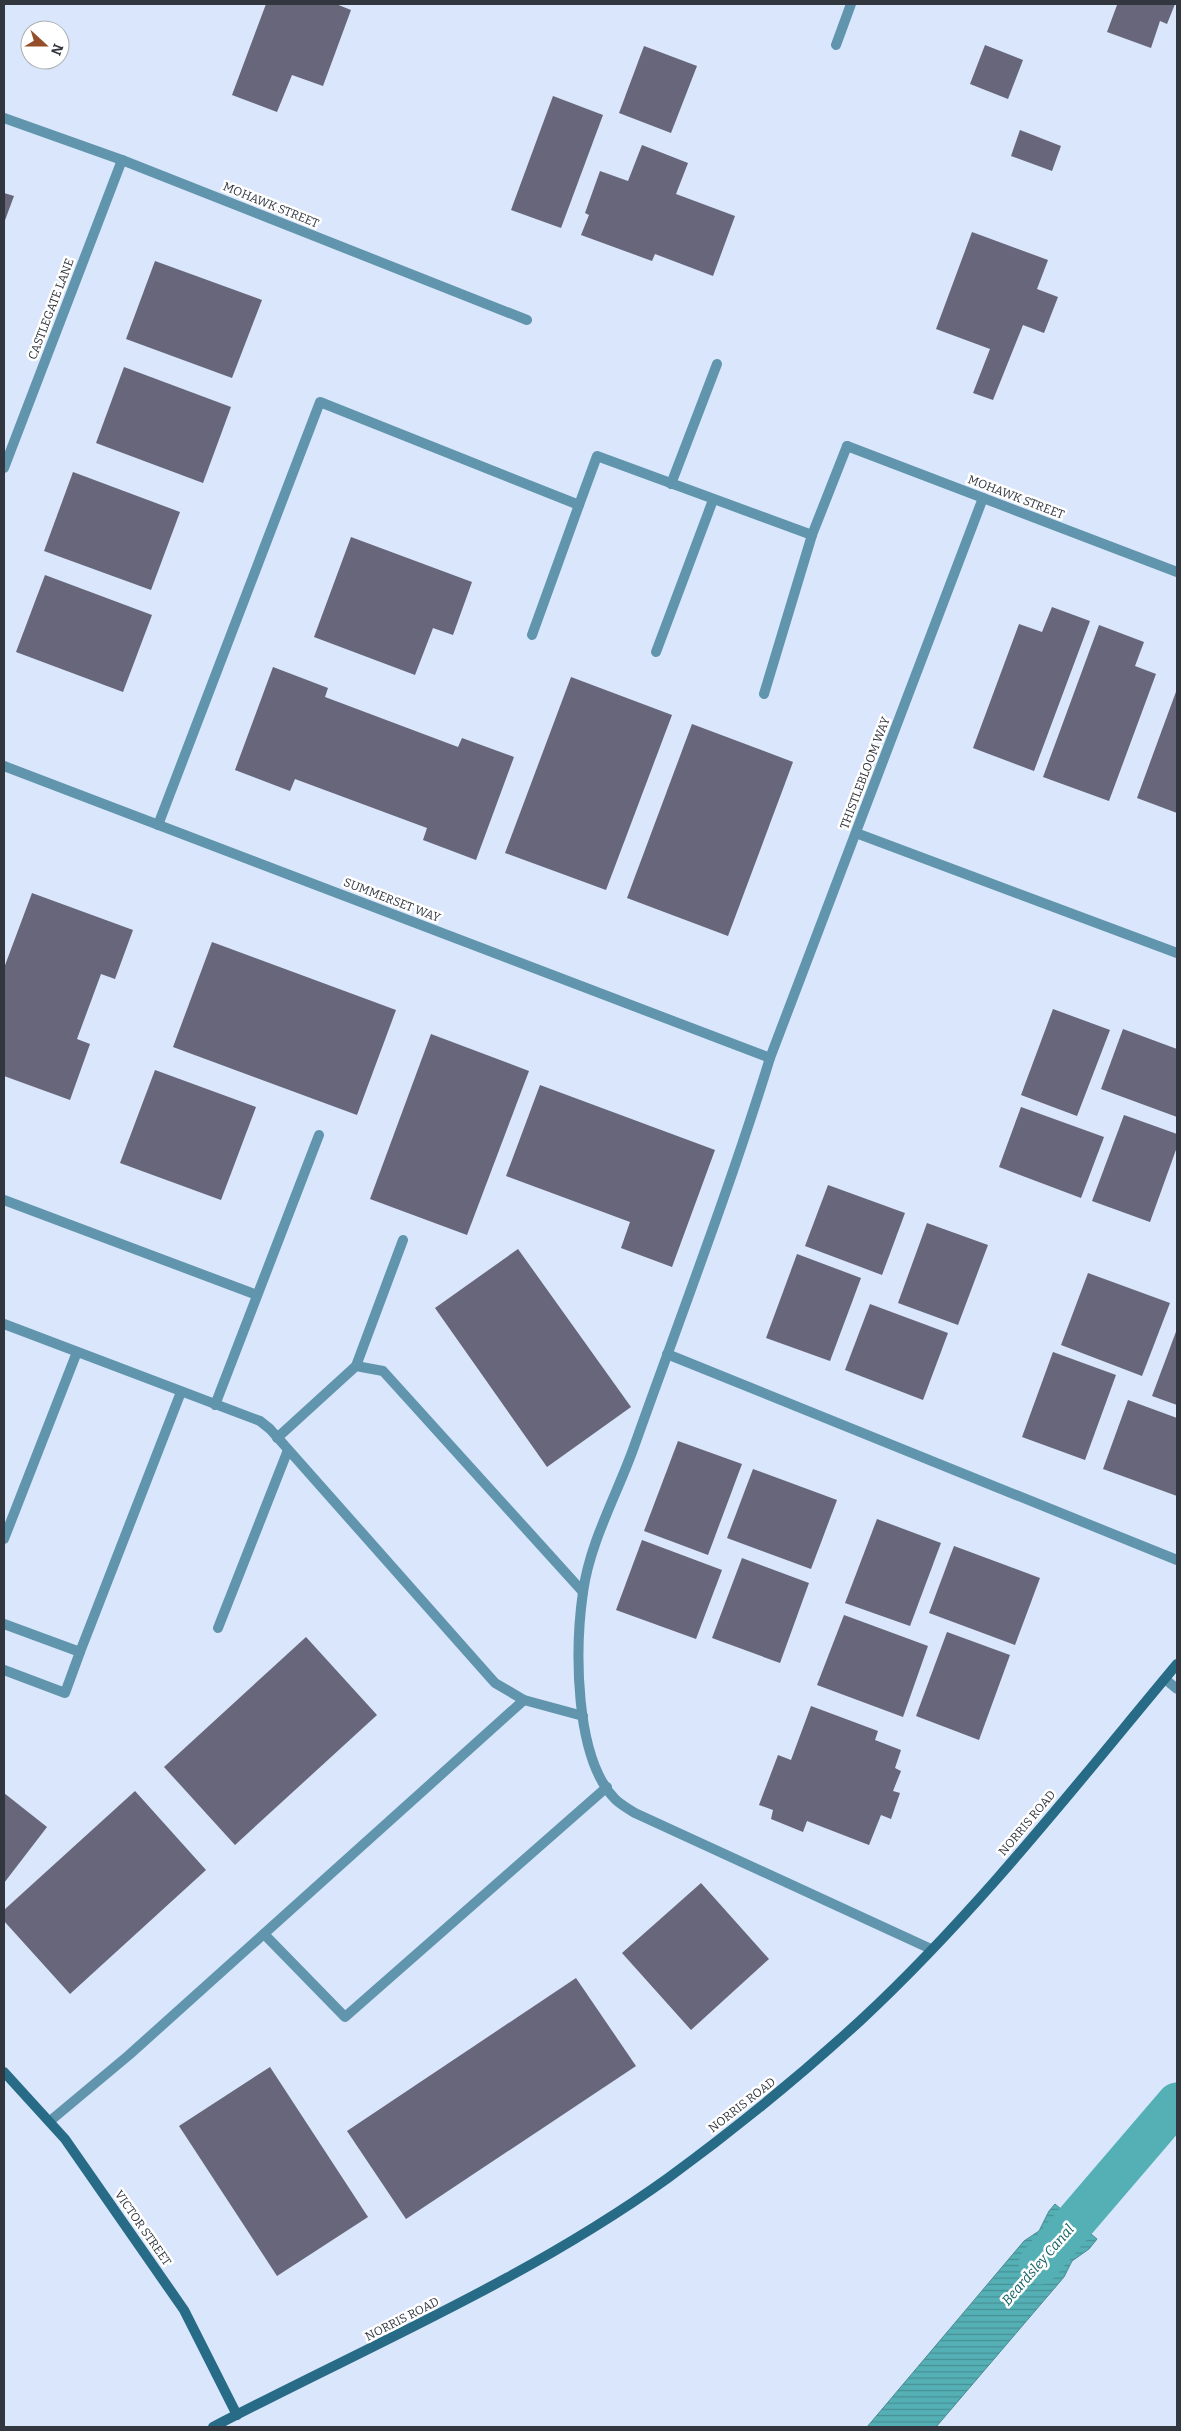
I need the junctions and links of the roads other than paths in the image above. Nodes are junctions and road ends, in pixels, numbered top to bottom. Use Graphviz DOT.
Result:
graph roads {
  1 [pos="851,4"];
  2 [pos="836,45"];
  3 [pos="4,118"];
  4 [pos="122,160"];
  5 [pos="527,320"];
  6 [pos="717,364"];
  7 [pos="4,468"];
  8 [pos="671,484"];
  9 [pos="983,498"];
  10 [pos="713,500"];
  11 [pos="579,505"];
  12 [pos="812,536"];
  13 [pos="1177,572"];
  14 [pos="532,635"];
  15 [pos="656,652"];
  16 [pos="764,694"];
  17 [pos="4,766"];
  18 [pos="158,825"];
  19 [pos="856,833"];
  20 [pos="1177,953"];
  21 [pos="770,1058"];
  22 [pos="319,1135"];
  23 [pos="4,1200"];
  24 [pos="403,1240"];
  25 [pos="256,1295"];
  26 [pos="4,1324"];
  27 [pos="77,1352"];
  28 [pos="667,1354"];
  29 [pos="356,1366"];
  30 [pos="181,1392"];
  31 [pos="215,1405"];
  32 [pos="277,1438"];
  33 [pos="288,1450"];
  34 [pos="4,1539"];
  35 [pos="1177,1560"];
  36 [pos="583,1592"];
  37 [pos="4,1624"];
  38 [pos="218,1628"];
  39 [pos="80,1652"];
  40 [pos="1177,1664"];
  41 [pos="4,1670"];
  42 [pos="1166,1678"];
  43 [pos="1177,1689"];
  44 [pos="524,1700"];
  45 [pos="583,1716"];
  46 [pos="607,1787"];
  47 [pos="264,1934"];
  48 [pos="932,1949"];
  49 [pos="4,2072"];
  50 [pos="50,2121"];
  51 [pos="237,2415"];
  52 [pos="213,2427"];
  1 -- 2 [label="street"];
  3 -- 4 [label="street, MOHAWK STREET"];
  4 -- 5 [label="street, MOHAWK STREET"];
  4 -- 7 [label="street, CASTLEGATE LANE"];
  6 -- 8 [label="street"];
  8 -- 10 [label="street"];
  8 -- 11 [label="street"];
  9 -- 12 [label="street, MOHAWK STREET"];
  9 -- 13 [label="street, MOHAWK STREET"];
  9 -- 19 [label="street, THISTLEBLOOM WAY"];
  10 -- 12 [label="street"];
  10 -- 15 [label="street"];
  11 -- 14 [label="street"];
  11 -- 18 [label="street"];
  12 -- 16 [label="street"];
  17 -- 18 [label="street, SUMMERSET WAY"];
  18 -- 21 [label="street, SUMMERSET WAY"];
  19 -- 20 [label="street"];
  19 -- 21 [label="street, THISTLEBLOOM WAY"];
  21 -- 28 [label="street, THISTLEBLOOM WAY"];
  22 -- 25 [label="street"];
  23 -- 25 [label="street"];
  24 -- 29 [label="street"];
  25 -- 31 [label="street"];
  26 -- 27 [label="street"];
  27 -- 30 [label="street"];
  27 -- 34 [label="street"];
  28 -- 35 [label="street"];
  28 -- 36 [label="street, THISTLEBLOOM WAY"];
  29 -- 32 [label="street"];
  29 -- 36 [label="street"];
  30 -- 31 [label="street"];
  30 -- 39 [label="street"];
  31 -- 32 [label="street"];
  32 -- 33 [label="street"];
  33 -- 38 [label="street"];
  33 -- 44 [label="street"];
  36 -- 45 [label="street, THISTLEBLOOM WAY"];
  37 -- 39 [label="street"];
  39 -- 41 [label="street"];
  40 -- 42 [label="street, NORRIS ROAD"];
  42 -- 43 [label="street"];
  42 -- 48 [label="street, NORRIS ROAD"];
  44 -- 45 [label="street"];
  44 -- 47 [label="street"];
  45 -- 46 [label="street, THISTLEBLOOM WAY"];
  46 -- 47 [label="street"];
  46 -- 48 [label="street, THISTLEBLOOM WAY"];
  47 -- 50 [label="street"];
  48 -- 51 [label="street, NORRIS ROAD"];
  49 -- 50 [label="street, VICTOR STREET"];
  50 -- 51 [label="street, VICTOR STREET"];
  51 -- 52 [label="street, NORRIS ROAD"];
}
